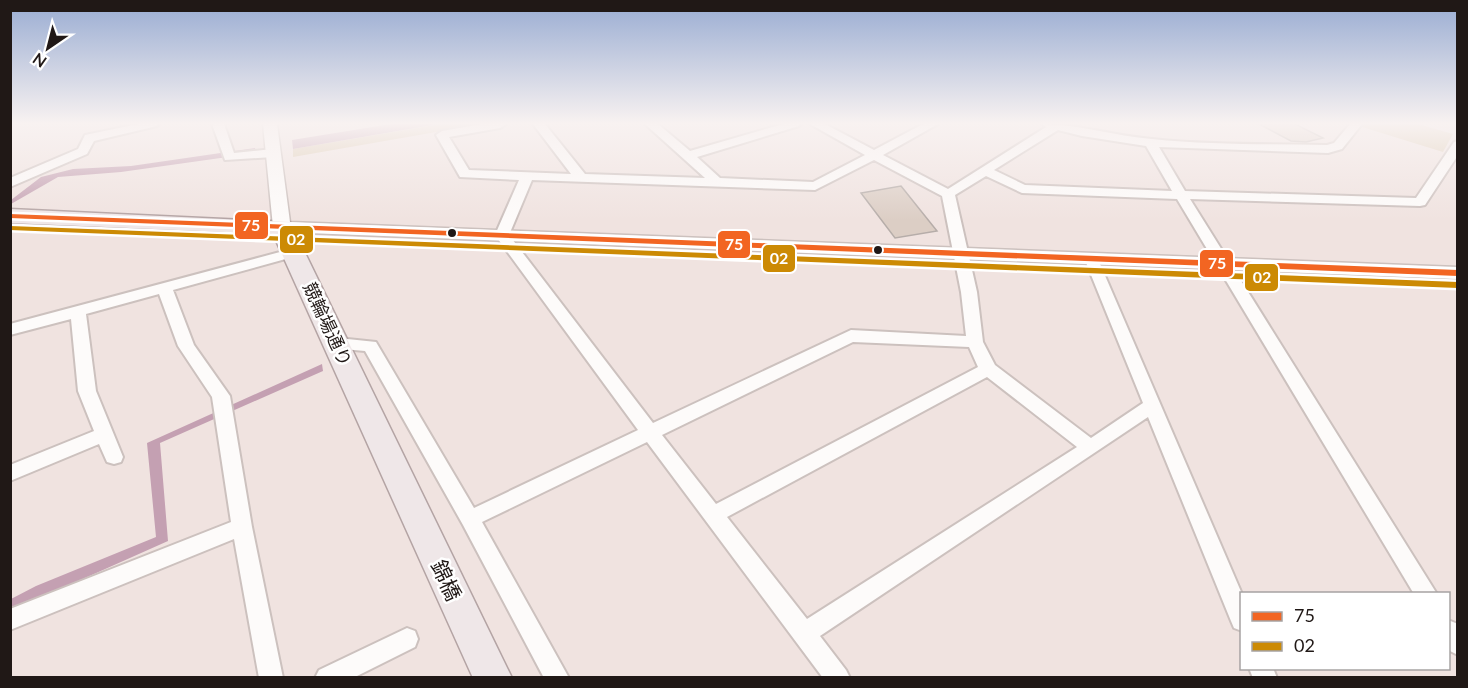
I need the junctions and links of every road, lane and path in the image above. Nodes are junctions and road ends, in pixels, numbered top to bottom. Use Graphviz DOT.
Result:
graph roads {
  1 [pos="71,156"];
  2 [pos="273,156"];
  3 [pos="454,156"];
  4 [pos="564,156"];
  5 [pos="688,156"];
  6 [pos="872,156"];
  7 [pos="876,156"];
  8 [pos="1007,156"];
  9 [pos="1158,156"];
  10 [pos="1451,156"];
  11 [pos="986,171"];
  12 [pos="527,177"];
  13 [pos="582,179"];
  14 [pos="717,182"];
  15 [pos="10,183"];
  16 [pos="948,194"];
  17 [pos="1181,195"];
  18 [pos="10,216"];
  19 [pos="282,227"];
  20 [pos="502,235"];
  21 [pos="295,252"];
  22 [pos="962,255"];
  23 [pos="1092,260"];
  24 [pos="1223,265"];
  25 [pos="1458,273"];
  26 [pos="164,288"];
  27 [pos="78,311"];
  28 [pos="10,330"];
  29 [pos="975,342"];
  30 [pos="338,344"];
  31 [pos="988,369"];
  32 [pos="1153,405"];
  33 [pos="650,433"];
  34 [pos="105,434"];
  35 [pos="1091,448"];
  36 [pos="114,457"];
  37 [pos="10,473"];
  38 [pos="402,482"];
  39 [pos="713,515"];
  40 [pos="470,519"];
  41 [pos="242,527"];
  42 [pos="1425,592"];
  43 [pos="1240,616"];
  44 [pos="10,620"];
  45 [pos="804,634"];
  46 [pos="406,639"];
  47 [pos="271,678"];
  48 [pos="327,678"];
  49 [pos="493,678"];
  50 [pos="557,678"];
  51 [pos="838,678"];
  1 -- 15 [label="street"];
  2 -- 19 [label="street, 競輪場通り"];
  3 -- 12 [label="street"];
  4 -- 13 [label="street"];
  5 -- 14 [label="street"];
  6 -- 14 [label="street"];
  7 -- 16 [label="street"];
  8 -- 11 [label="street"];
  9 -- 17 [label="street"];
  10 -- 17 [label="street"];
  11 -- 16 [label="street"];
  11 -- 17 [label="street"];
  12 -- 13 [label="street"];
  12 -- 20 [label="street"];
  13 -- 14 [label="street"];
  16 -- 22 [label="street"];
  17 -- 24 [label="street"];
  18 -- 19 [label="main road"];
  19 -- 20 [label="street"];
  19 -- 21 [label="main road, 競輪場通り"];
  20 -- 22 [label="street"];
  20 -- 33 [label="street"];
  21 -- 26 [label="street"];
  21 -- 30 [label="main road, 競輪場通り"];
  22 -- 23 [label="street"];
  22 -- 29 [label="street"];
  23 -- 24 [label="street"];
  23 -- 32 [label="street"];
  24 -- 25 [label="street"];
  24 -- 42 [label="street"];
  26 -- 27 [label="street"];
  26 -- 41 [label="street"];
  27 -- 28 [label="street"];
  27 -- 34 [label="street"];
  29 -- 31 [label="street"];
  29 -- 33 [label="street"];
  30 -- 38 [label="main road, 競輪場通り"];
  30 -- 40 [label="street"];
  31 -- 35 [label="street"];
  31 -- 39 [label="street"];
  32 -- 35 [label="street"];
  32 -- 43 [label="street"];
  33 -- 39 [label="street"];
  33 -- 40 [label="street"];
  34 -- 36 [label="street"];
  34 -- 37 [label="street"];
  35 -- 45 [label="street"];
  38 -- 49 [label="main road, 錦橋"];
  39 -- 45 [label="street"];
  40 -- 50 [label="street"];
  41 -- 44 [label="street"];
  41 -- 47 [label="street"];
  45 -- 51 [label="street"];
  46 -- 48 [label="street"];
}
